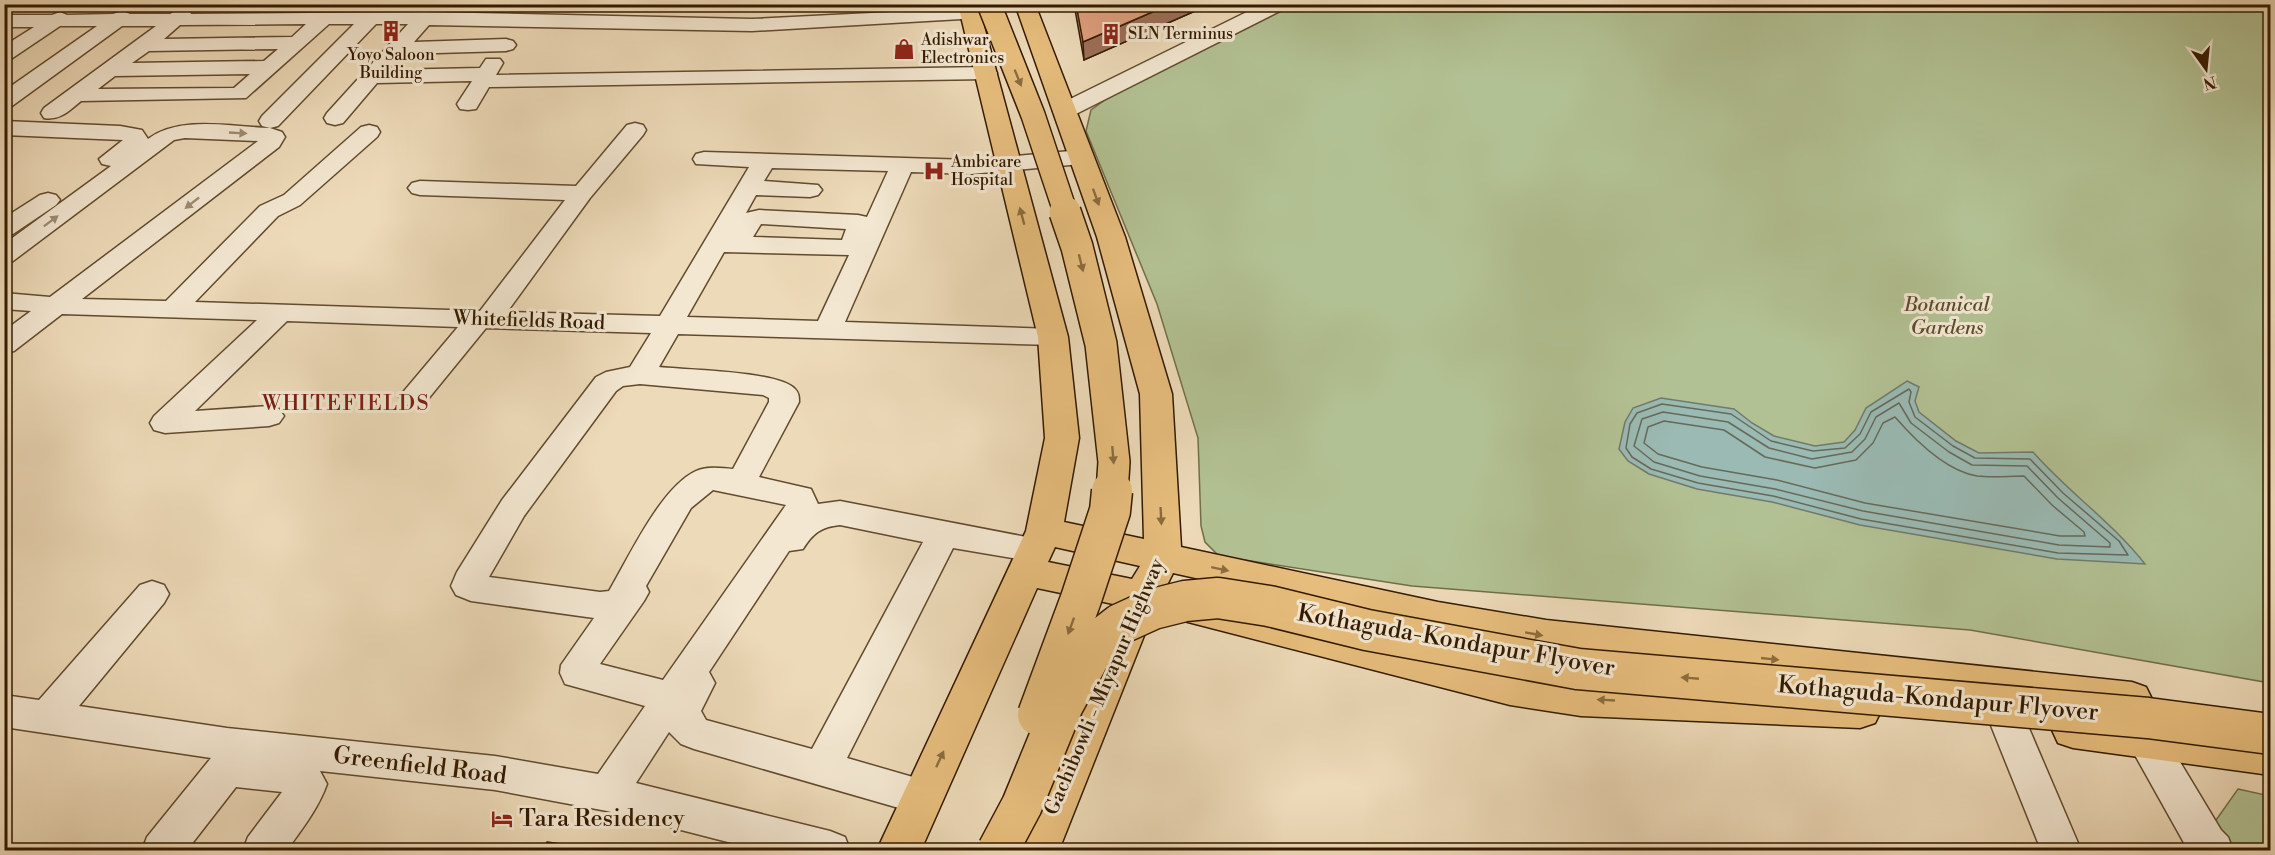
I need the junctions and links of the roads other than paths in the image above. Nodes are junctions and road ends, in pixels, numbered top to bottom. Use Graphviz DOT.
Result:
graph roads {
  1 [pos="26,4"];
  2 [pos="80,4"];
  3 [pos="138,4"];
  4 [pos="194,4"];
  5 [pos="660,4"];
  6 [pos="711,4"];
  7 [pos="763,4"];
  8 [pos="1025,4"];
  9 [pos="1251,4"];
  10 [pos="1278,4"];
  11 [pos="976,8"];
  12 [pos="222,11"];
  13 [pos="284,11"];
  14 [pos="450,12"];
  15 [pos="872,12"];
  16 [pos="332,13"];
  17 [pos="383,13"];
  18 [pos="598,13"];
  19 [pos="815,13"];
  20 [pos="534,15"];
  21 [pos="178,18"];
  22 [pos="424,18"];
  23 [pos="120,19"];
  24 [pos="4,20"];
  25 [pos="58,20"];
  26 [pos="651,24"];
  27 [pos="759,25"];
  28 [pos="705,26"];
  29 [pos="298,43"];
  30 [pos="144,45"];
  31 [pos="506,45"];
  32 [pos="397,48"];
  33 [pos="4,55"];
  34 [pos="58,63"];
  35 [pos="271,67"];
  36 [pos="114,68"];
  37 [pos="987,73"];
  38 [pos="373,77"];
  39 [pos="484,78"];
  40 [pos="239,94"];
  41 [pos="76,95"];
  42 [pos="170,95"];
  43 [pos="4,101"];
  44 [pos="468,104"];
  45 [pos="1062,105"];
  46 [pos="148,112"];
  47 [pos="52,113"];
  48 [pos="208,118"];
  49 [pos="335,118"];
  50 [pos="4,128"];
  51 [pos="636,130"];
  52 [pos="271,131"];
  53 [pos="369,132"];
  54 [pos="1081,157"];
  55 [pos="704,159"];
  56 [pos="764,161"];
  57 [pos="903,165"];
  58 [pos="1009,165"];
  59 [pos="420,188"];
  60 [pos="810,190"];
  61 [pos="582,193"];
  62 [pos="749,198"];
  63 [pos="878,220"];
  64 [pos="4,229"];
  65 [pos="727,244"];
  66 [pos="858,248"];
  67 [pos="4,256"];
  68 [pos="4,284"];
  69 [pos="68,298"];
  70 [pos="4,301"];
  71 [pos="173,310"];
  72 [pos="279,313"];
  73 [pos="483,319"];
  74 [pos="670,325"];
  75 [pos="828,330"];
  76 [pos="1053,337"];
  77 [pos="4,345"];
  78 [pos="640,375"];
  79 [pos="414,397"];
  80 [pos="269,416"];
  81 [pos="944,534"];
  82 [pos="1035,551"];
  83 [pos="1163,557"];
  84 [pos="152,594"];
  85 [pos="1142,595"];
  86 [pos="671,698"];
  87 [pos="4,711"];
  88 [pos="48,717"];
  89 [pos="2271,719"];
  90 [pos="2009,723"];
  91 [pos="2271,734"];
  92 [pos="2145,739"];
  93 [pos="2271,757"];
  94 [pos="245,759"];
  95 [pos="822,768"];
  96 [pos="607,793"];
  97 [pos="923,797"];
  98 [pos="162,850"];
  99 [pos="263,850"];
  100 [pos="830,850"];
  101 [pos="898,850"];
  102 [pos="986,850"];
  103 [pos="998,850"];
  104 [pos="1037,850"];
  105 [pos="2061,850"];
  106 [pos="2213,850"];
  1 -- 24 [label="street"];
  2 -- 25 [label="street"];
  3 -- 23 [label="street"];
  4 -- 21 [label="street"];
  5 -- 26 [label="street"];
  6 -- 28 [label="street"];
  7 -- 27 [label="street"];
  8 -- 45 [label="main road, Gachibowli - Miyapur Highway"];
  9 -- 45 [label="street"];
  10 -- 45 [label="street"];
  11 -- 15 [label="street"];
  11 -- 37 [label="main road"];
  11 -- 102 [label="main road, one-way, bridge"];
  12 -- 13 [label="street"];
  12 -- 21 [label="street"];
  13 -- 16 [label="street"];
  14 -- 20 [label="street"];
  14 -- 22 [label="street"];
  15 -- 19 [label="street"];
  16 -- 17 [label="street"];
  16 -- 29 [label="street"];
  17 -- 22 [label="street"];
  17 -- 52 [label="street"];
  18 -- 20 [label="street"];
  18 -- 26 [label="street"];
  19 -- 27 [label="street"];
  20 -- 31 [label="street"];
  21 -- 23 [label="street"];
  21 -- 30 [label="street"];
  22 -- 32 [label="street"];
  23 -- 25 [label="street"];
  23 -- 34 [label="street"];
  24 -- 25 [label="street"];
  25 -- 33 [label="street"];
  26 -- 28 [label="street"];
  27 -- 28 [label="street"];
  29 -- 30 [label="street"];
  29 -- 35 [label="street"];
  30 -- 36 [label="street"];
  31 -- 32 [label="street"];
  31 -- 39 [label="street"];
  32 -- 38 [label="street"];
  34 -- 36 [label="street"];
  34 -- 43 [label="street"];
  35 -- 36 [label="street"];
  35 -- 40 [label="street"];
  36 -- 41 [label="street"];
  37 -- 39 [label="street"];
  37 -- 58 [label="main road"];
  38 -- 39 [label="street"];
  38 -- 49 [label="street"];
  39 -- 44 [label="street"];
  40 -- 42 [label="street"];
  40 -- 48 [label="street"];
  41 -- 42 [label="street"];
  41 -- 47 [label="street"];
  42 -- 46 [label="street"];
  45 -- 54 [label="main road, Gachibowli - Miyapur Highway"];
  50 -- 64 [label="street"];
  51 -- 61 [label="street"];
  67 -- 52 [label="street, one-way"];
  52 -- 69 [label="street, one-way"];
  53 -- 71 [label="street"];
  54 -- 58 [label="street"];
  54 -- 83 [label="main road, Gachibowli - Miyapur Highway, one-way"];
  55 -- 56 [label="street"];
  56 -- 57 [label="street"];
  56 -- 62 [label="street"];
  57 -- 58 [label="street"];
  57 -- 63 [label="street"];
  76 -- 58 [label="main road, one-way"];
  59 -- 61 [label="street"];
  60 -- 62 [label="street"];
  61 -- 73 [label="street"];
  62 -- 63 [label="street"];
  62 -- 65 [label="street"];
  63 -- 66 [label="street"];
  65 -- 66 [label="street"];
  65 -- 74 [label="street"];
  66 -- 75 [label="street"];
  68 -- 69 [label="street"];
  69 -- 70 [label="street, Whitefields Road"];
  69 -- 71 [label="street, Whitefields Road"];
  69 -- 77 [label="street"];
  71 -- 72 [label="street, Whitefields Road"];
  72 -- 73 [label="street, Whitefields Road"];
  72 -- 80 [label="street"];
  73 -- 74 [label="street, Whitefields Road"];
  73 -- 79 [label="street"];
  74 -- 75 [label="street, Whitefields Road"];
  74 -- 78 [label="street"];
  75 -- 76 [label="street, Whitefields Road"];
  76 -- 82 [label="main road"];
  78 -- 78 [label="street"];
  81 -- 82 [label="street"];
  81 -- 95 [label="street"];
  81 -- 95 [label="street"];
  82 -- 83 [label="main road"];
  82 -- 85 [label="main road"];
  97 -- 82 [label="main road, one-way"];
  83 -- 85 [label="main road, Gachibowli - Miyapur Highway"];
  83 -- 89 [label="main road, one-way"];
  84 -- 88 [label="street"];
  90 -- 85 [label="main road, one-way"];
  85 -- 104 [label="main road, Gachibowli - Miyapur Highway"];
  86 -- 86 [label="street"];
  86 -- 96 [label="street"];
  87 -- 88 [label="street, Greenfield Road"];
  88 -- 94 [label="street, Greenfield Road"];
  90 -- 92 [label="main road"];
  90 -- 105 [label="street"];
  91 -- 103 [label="main road, Kothaguda-Kondapur Flyover, one-way, bridge"];
  92 -- 93 [label="main road"];
  92 -- 106 [label="street"];
  94 -- 96 [label="street, Greenfield Road"];
  94 -- 98 [label="street"];
  94 -- 99 [label="street"];
  95 -- 97 [label="street"];
  96 -- 100 [label="street, Greenfield Road"];
  97 -- 101 [label="main road"];
}
